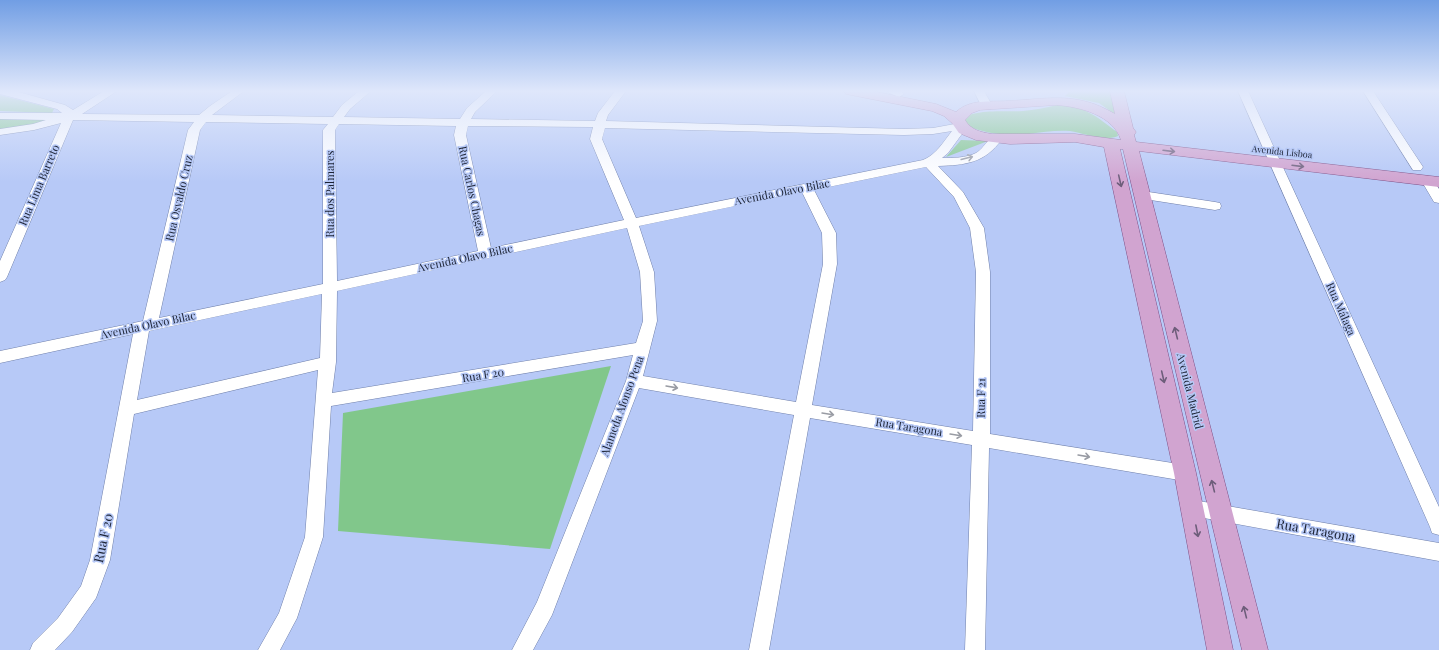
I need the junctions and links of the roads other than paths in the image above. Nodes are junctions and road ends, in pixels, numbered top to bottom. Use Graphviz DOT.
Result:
graph roads {
  1 [pos="54,121"];
  2 [pos="67,121"];
  3 [pos="200,121"];
  4 [pos="335,121"];
  5 [pos="378,121"];
  6 [pos="957,121"];
  7 [pos="1111,121"];
  8 [pos="1120,121"];
  9 [pos="1256,121"];
  10 [pos="1388,121"];
  11 [pos="463,122"];
  12 [pos="599,124"];
  13 [pos="960,124"];
  14 [pos="0,132"];
  15 [pos="996,139"];
  16 [pos="1122,140"];
  17 [pos="1272,157"];
  18 [pos="930,162"];
  19 [pos="1417,167"];
  20 [pos="1439,169"];
  21 [pos="1433,181"];
  22 [pos="806,187"];
  23 [pos="1142,195"];
  24 [pos="1439,199"];
  25 [pos="1215,206"];
  26 [pos="632,222"];
  27 [pos="485,254"];
  28 [pos="0,277"];
  29 [pos="330,287"];
  30 [pos="146,325"];
  31 [pos="643,348"];
  32 [pos="0,357"];
  33 [pos="328,362"];
  34 [pos="634,381"];
  35 [pos="324,401"];
  36 [pos="127,409"];
  37 [pos="803,410"];
  38 [pos="981,439"];
  39 [pos="1185,473"];
  40 [pos="1192,508"];
  41 [pos="1220,512"];
  42 [pos="1439,528"];
  43 [pos="1439,552"];
  44 [pos="40,650"];
  45 [pos="268,650"];
  46 [pos="522,650"];
  47 [pos="759,650"];
  48 [pos="975,650"];
  49 [pos="1220,650"];
  50 [pos="1255,650"];
  1 -- 14 [label="street"];
  2 -- 28 [label="street, Rua Lima Barreto"];
  3 -- 30 [label="street, Rua Osvaldo Cruz"];
  4 -- 29 [label="street, Rua dos Palmares"];
  5 -- 11 [label="street"];
  6 -- 13 [label="main road, Avenida Lisboa"];
  7 -- 16 [label="main road"];
  8 -- 16 [label="main road, Avenida Madrid"];
  9 -- 17 [label="street, Rua Málaga"];
  10 -- 19 [label="street"];
  11 -- 12 [label="street"];
  11 -- 27 [label="street, Rua Carlos Chagas"];
  12 -- 13 [label="street"];
  12 -- 26 [label="street, Alameda Afonso Pena"];
  13 -- 15 [label="main road, Avenida Lisboa"];
  13 -- 18 [label="street"];
  15 -- 16 [label="main road, Avenida Lisboa"];
  18 -- 15 [label="street, Avenida Olavo Bilac, one-way"];
  16 -- 17 [label="main road, Avenida Lisboa"];
  16 -- 23 [label="main road, Avenida Madrid"];
  16 -- 39 [label="main road, Avenida Madrid, one-way"];
  17 -- 19 [label="main road, Avenida Lisboa"];
  17 -- 21 [label="main road, Avenida Lisboa, one-way"];
  17 -- 42 [label="street, Rua Málaga"];
  18 -- 22 [label="street, Avenida Olavo Bilac"];
  18 -- 38 [label="street, Rua F 21"];
  19 -- 20 [label="main road, Avenida Lisboa"];
  21 -- 24 [label="street"];
  22 -- 26 [label="street, Avenida Olavo Bilac"];
  22 -- 37 [label="street"];
  23 -- 25 [label="street"];
  41 -- 23 [label="main road, Avenida Madrid, one-way"];
  26 -- 27 [label="street, Avenida Olavo Bilac"];
  26 -- 31 [label="street, Alameda Afonso Pena"];
  27 -- 29 [label="street, Avenida Olavo Bilac"];
  29 -- 30 [label="street, Avenida Olavo Bilac"];
  29 -- 33 [label="street"];
  30 -- 32 [label="street, Avenida Olavo Bilac"];
  30 -- 36 [label="street, Rua F 20"];
  31 -- 34 [label="street, Alameda Afonso Pena"];
  31 -- 35 [label="street, Rua F 20"];
  33 -- 35 [label="street"];
  33 -- 36 [label="street"];
  34 -- 37 [label="street, Rua Taragona, one-way"];
  34 -- 46 [label="street, Alameda Afonso Pena"];
  35 -- 45 [label="street"];
  36 -- 44 [label="street, Rua F 20"];
  37 -- 38 [label="street, Rua Taragona, one-way"];
  37 -- 47 [label="street"];
  38 -- 39 [label="street, Rua Taragona, one-way"];
  38 -- 48 [label="street, Rua F 21"];
  39 -- 40 [label="main road, Avenida Madrid"];
  40 -- 41 [label="street, Rua Taragona"];
  40 -- 49 [label="main road, Avenida Madrid, one-way"];
  41 -- 43 [label="street, Rua Taragona"];
  50 -- 41 [label="main road, Avenida Madrid, one-way"];
}
